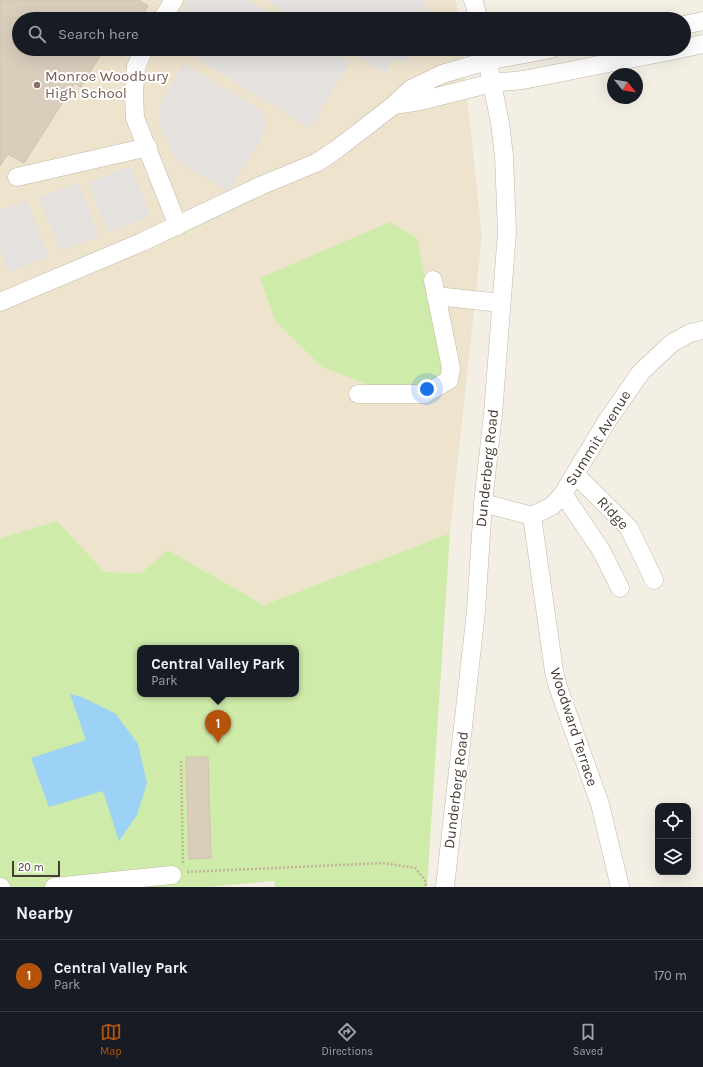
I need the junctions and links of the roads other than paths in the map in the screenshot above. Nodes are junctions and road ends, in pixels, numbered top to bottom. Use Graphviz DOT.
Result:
graph roads {
  1 [pos="174,0"];
  2 [pos="473,0"];
  3 [pos="166,12"];
  4 [pos="477,12"];
  5 [pos="703,21"];
  6 [pos="691,24"];
  7 [pos="703,44"];
  8 [pos="691,47"];
  9 [pos="141,56"];
  10 [pos="484,56"];
  11 [pos="486,56"];
  12 [pos="607,56"];
  13 [pos="492,83"];
  14 [pos="394,105"];
  15 [pos="148,148"];
  16 [pos="17,177"];
  17 [pos="178,226"];
  18 [pos="0,302"];
  19 [pos="501,303"];
  20 [pos="703,330"];
  21 [pos="358,394"];
  22 [pos="575,474"];
  23 [pos="563,494"];
  24 [pos="483,503"];
  25 [pos="532,516"];
  26 [pos="654,580"];
  27 [pos="620,588"];
  28 [pos="180,870"];
  29 [pos="54,887"];
  30 [pos="445,887"];
  31 [pos="620,887"];
  1 -- 3 [label="street"];
  2 -- 4 [label="street"];
  5 -- 6 [label="street"];
  7 -- 8 [label="street"];
  9 -- 15 [label="street"];
  10 -- 14 [label="street"];
  11 -- 13 [label="street, Dunderberg Road"];
  12 -- 13 [label="street"];
  13 -- 14 [label="street"];
  13 -- 19 [label="street, Dunderberg Road"];
  14 -- 17 [label="street"];
  15 -- 16 [label="street"];
  15 -- 17 [label="street"];
  17 -- 18 [label="street"];
  19 -- 21 [label="street"];
  19 -- 24 [label="street, Dunderberg Road"];
  20 -- 22 [label="street, Summit Avenue"];
  22 -- 23 [label="street, Summit Avenue"];
  22 -- 26 [label="street, Ridge"];
  23 -- 25 [label="street, Summit Avenue"];
  23 -- 27 [label="street"];
  24 -- 25 [label="street"];
  24 -- 30 [label="street, Dunderberg Road"];
  25 -- 31 [label="street, Woodward Terrace"];
  28 -- 29 [label="street"];
}
